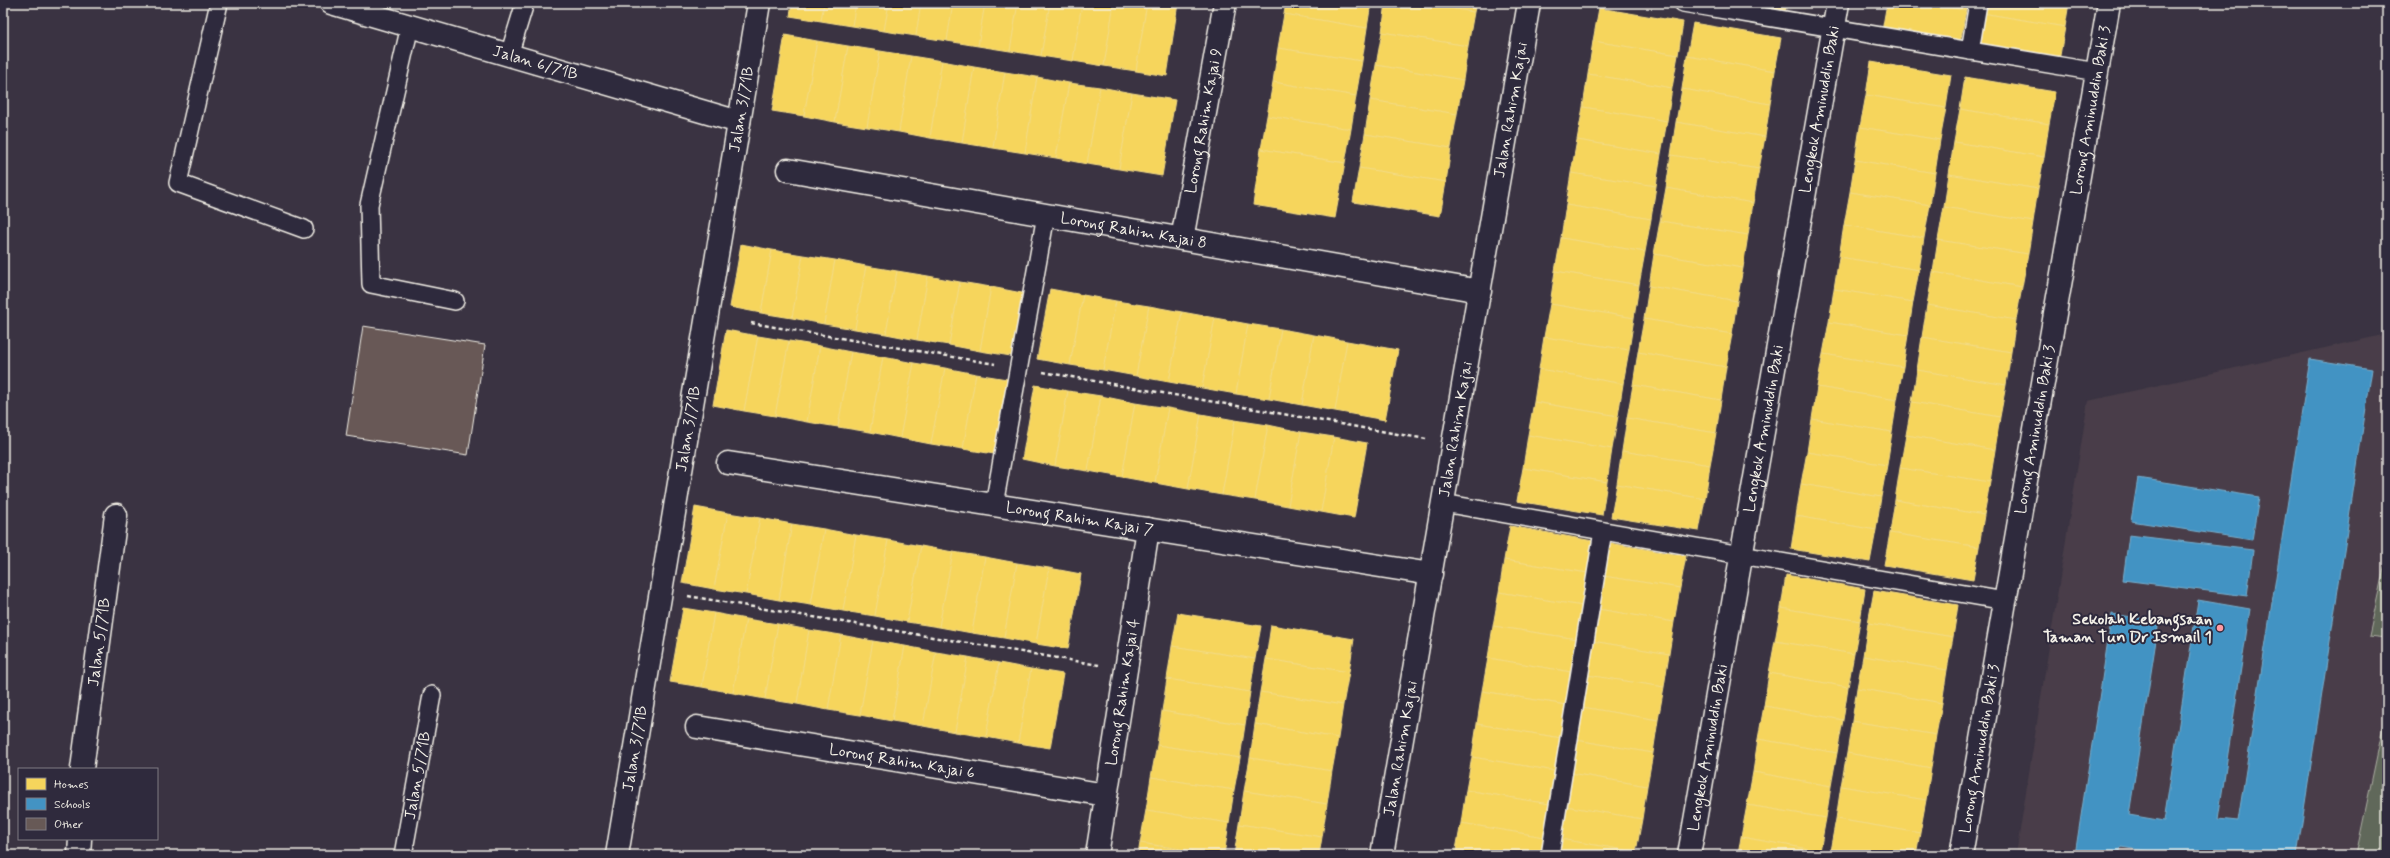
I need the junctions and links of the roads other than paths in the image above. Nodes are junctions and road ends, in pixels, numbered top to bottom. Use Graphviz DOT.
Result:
graph roads {
  1 [pos="219,3"];
  2 [pos="331,3"];
  3 [pos="525,3"];
  4 [pos="759,3"];
  5 [pos="1225,3"];
  6 [pos="1529,3"];
  7 [pos="1682,3"];
  8 [pos="1838,3"];
  9 [pos="1978,3"];
  10 [pos="2109,3"];
  11 [pos="410,26"];
  12 [pos="1834,28"];
  13 [pos="1970,50"];
  14 [pos="509,55"];
  15 [pos="2097,72"];
  16 [pos="739,122"];
  17 [pos="788,170"];
  18 [pos="1046,215"];
  19 [pos="304,229"];
  20 [pos="1182,239"];
  21 [pos="1480,291"];
  22 [pos="455,301"];
  23 [pos="728,463"];
  24 [pos="1443,503"];
  25 [pos="994,505"];
  26 [pos="116,515"];
  27 [pos="1148,529"];
  28 [pos="1603,531"];
  29 [pos="1742,555"];
  30 [pos="1431,574"];
  31 [pos="2005,601"];
  32 [pos="432,695"];
  33 [pos="697,727"];
  34 [pos="82,768"];
  35 [pos="1106,795"];
  36 [pos="80,840"];
  37 [pos="79,855"];
  38 [pos="403,855"];
  39 [pos="617,855"];
  40 [pos="1097,855"];
  41 [pos="1382,855"];
  42 [pos="1550,855"];
  43 [pos="1689,855"];
  44 [pos="1961,855"];
  1 -- 19 [label="lane"];
  2 -- 11 [label="street, Jalan 6/71B"];
  3 -- 14 [label="lane"];
  4 -- 16 [label="street, Jalan 3/71B"];
  5 -- 20 [label="street, Lorong Rahim Kajai 9"];
  6 -- 21 [label="street, Jalan Rahim Kajai"];
  7 -- 12 [label="lane"];
  8 -- 12 [label="street, Lengkok Aminuddin Baki"];
  9 -- 13 [label="lane"];
  10 -- 15 [label="street, Lorong Aminuddin Baki 3"];
  11 -- 14 [label="street, Jalan 6/71B"];
  11 -- 22 [label="lane"];
  12 -- 13 [label="lane"];
  12 -- 29 [label="street, Lengkok Aminuddin Baki"];
  13 -- 15 [label="lane"];
  14 -- 16 [label="street, Jalan 6/71B"];
  15 -- 31 [label="street, Lorong Aminuddin Baki 3"];
  16 -- 39 [label="street, Jalan 3/71B"];
  17 -- 18 [label="street, Lorong Rahim Kajai 8"];
  18 -- 20 [label="street, Lorong Rahim Kajai 8"];
  18 -- 25 [label="lane"];
  20 -- 21 [label="street, Lorong Rahim Kajai 8"];
  21 -- 24 [label="street, Jalan Rahim Kajai"];
  23 -- 25 [label="street, Lorong Rahim Kajai 7"];
  24 -- 28 [label="lane"];
  24 -- 30 [label="street, Jalan Rahim Kajai"];
  25 -- 27 [label="street, Lorong Rahim Kajai 7"];
  26 -- 34 [label="street, Jalan 5/71B"];
  27 -- 30 [label="street, Lorong Rahim Kajai 7"];
  27 -- 35 [label="street, Lorong Rahim Kajai 4"];
  28 -- 29 [label="lane"];
  28 -- 42 [label="lane"];
  29 -- 31 [label="lane"];
  29 -- 43 [label="street, Lengkok Aminuddin Baki"];
  30 -- 41 [label="street, Jalan Rahim Kajai"];
  31 -- 44 [label="street, Lorong Aminuddin Baki 3"];
  32 -- 38 [label="lane, Jalan 5/71B"];
  33 -- 35 [label="street, Lorong Rahim Kajai 6"];
  35 -- 40 [label="street, Lorong Rahim Kajai 4"];
  36 -- 37 [label="street"];
}
